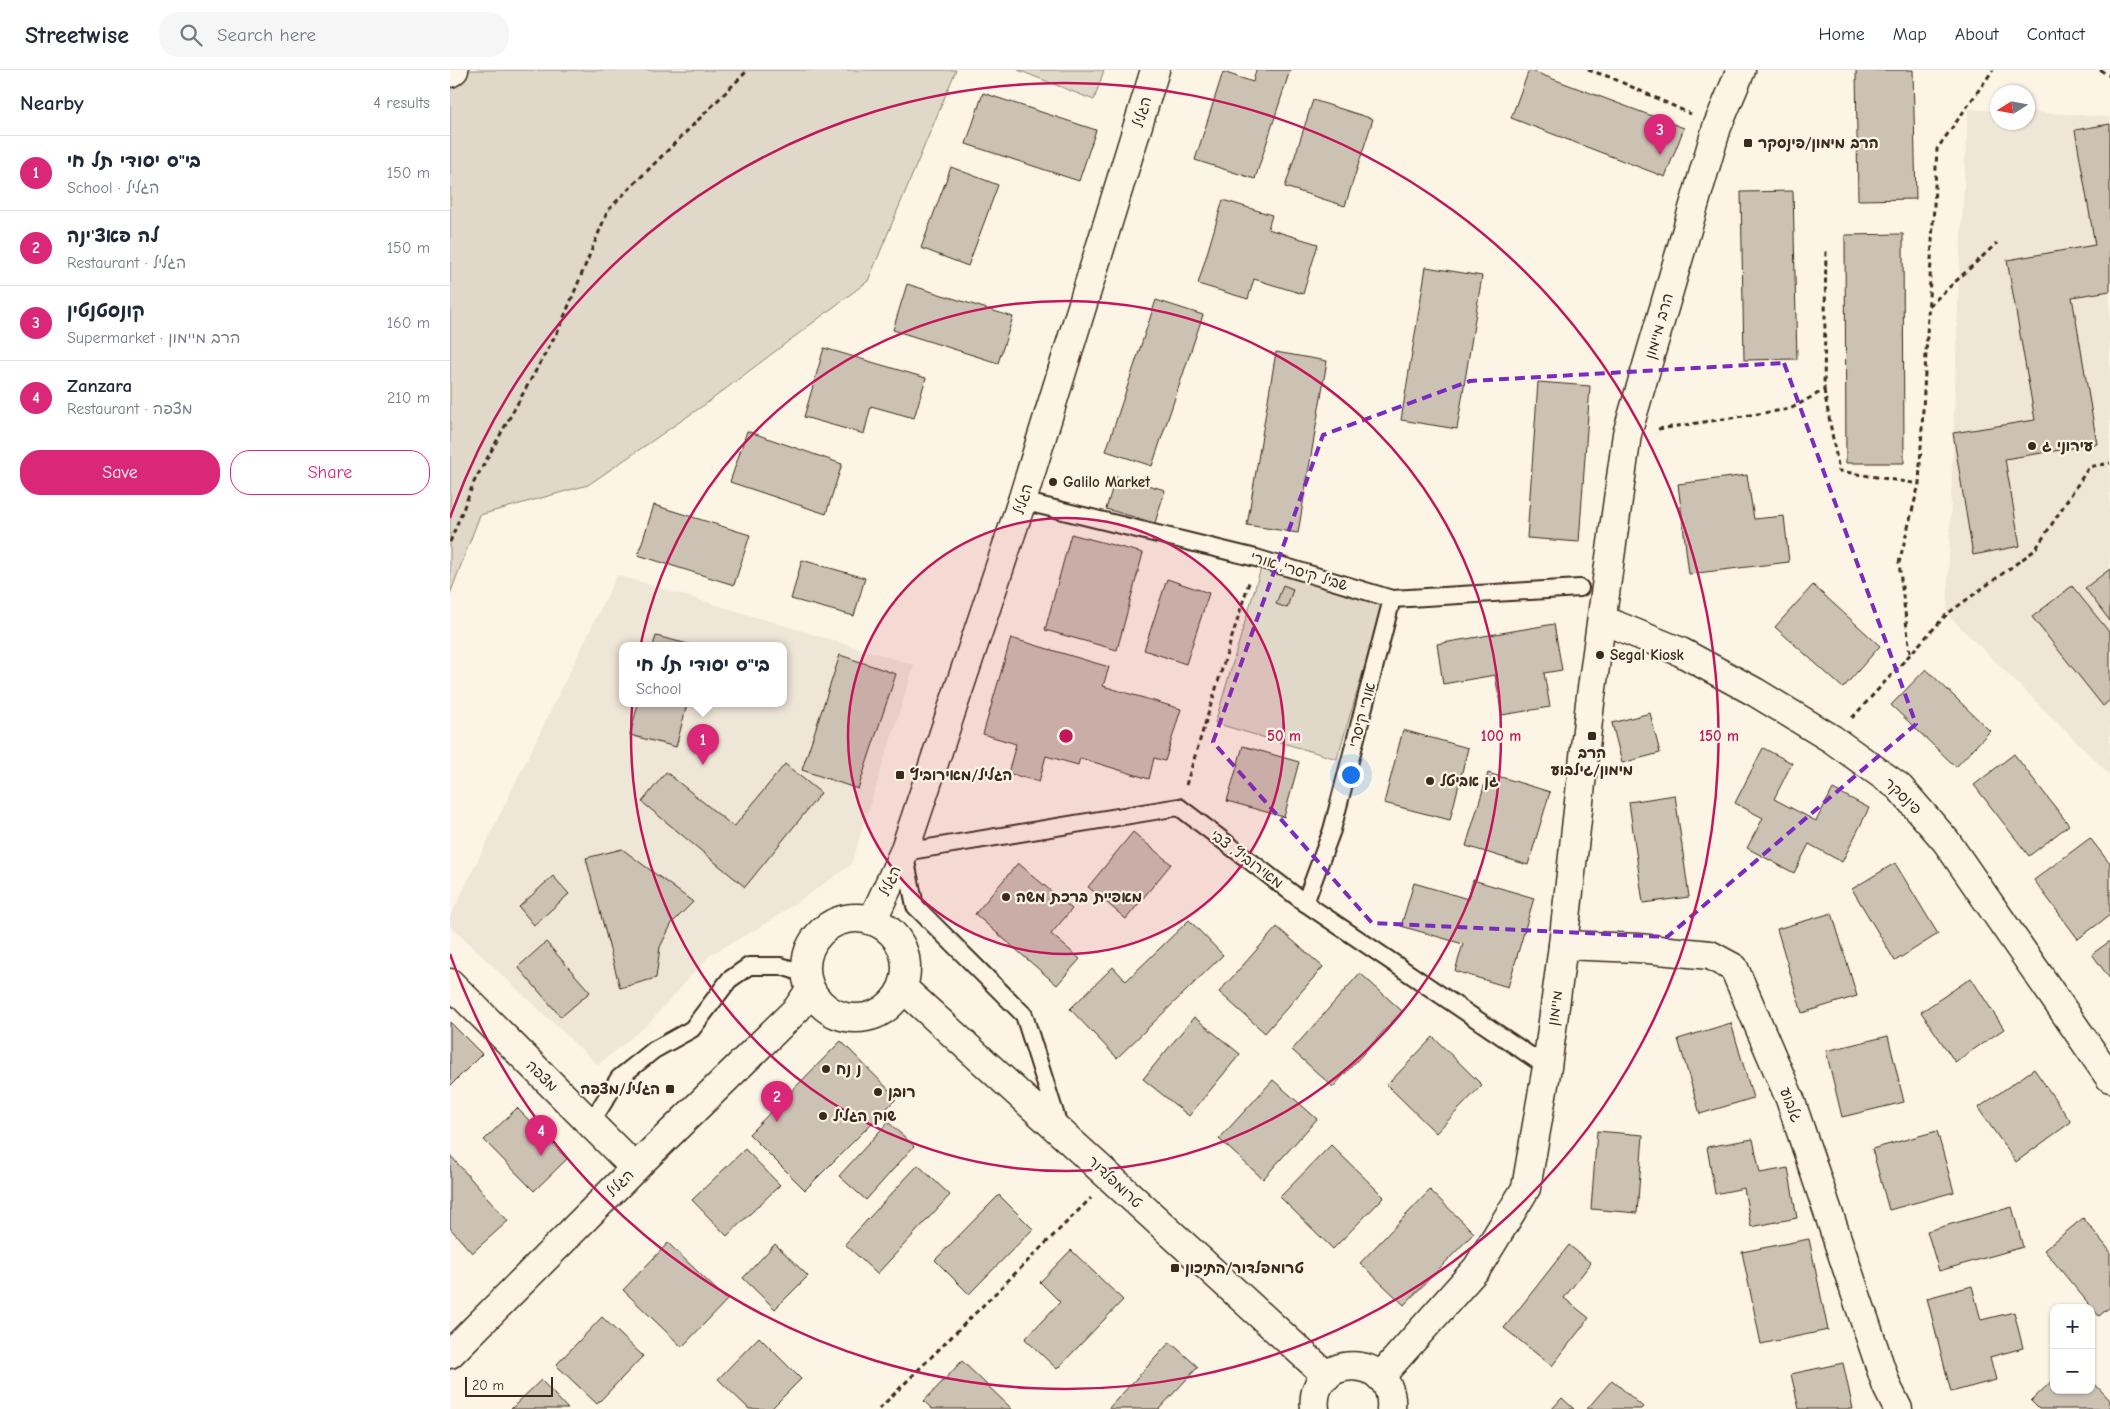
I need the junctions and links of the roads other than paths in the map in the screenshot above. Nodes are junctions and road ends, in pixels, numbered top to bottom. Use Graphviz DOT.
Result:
graph roads {
  1 [pos="454,70"];
  2 [pos="1155,70"];
  3 [pos="1741,70"];
  4 [pos="450,73"];
  5 [pos="1022,501"];
  6 [pos="1580,588"];
  7 [pos="1607,589"];
  8 [pos="1392,599"];
  9 [pos="1603,620"];
  10 [pos="904,852"];
  11 [pos="1305,903"];
  12 [pos="872,920"];
  13 [pos="1563,945"];
  14 [pos="808,982"];
  15 [pos="450,984"];
  16 [pos="902,988"];
  17 [pos="1547,1067"];
  18 [pos="2110,1078"];
  19 [pos="590,1124"];
  20 [pos="1060,1131"];
  21 [pos="634,1168"];
  22 [pos="450,1354"];
  23 [pos="1326,1376"];
  24 [pos="1380,1377"];
  25 [pos="1315,1409"];
  26 [pos="1391,1409"];
  27 [pos="1898,1409"];
  1 -- 4 [label="street"];
  2 -- 5 [label="street, הגליל"];
  3 -- 7 [label="street, הרב מיימון"];
  5 -- 8 [label="lane, שביל קיסרי, אורי"];
  5 -- 10 [label="street, הגליל"];
  6 -- 8 [label="lane, שביל קיסרי, אורי"];
  7 -- 9 [label="street, מיימון"];
  8 -- 11 [label="lane, אורי קיסרי"];
  9 -- 13 [label="street, מיימון"];
  9 -- 18 [label="street, פינסקר"];
  10 -- 11 [label="lane, מאירוביץ, צבי"];
  10 -- 12 [label="street, הגליל"];
  10 -- 20 [label="lane"];
  11 -- 17 [label="lane, מאירוביץ, צבי"];
  12 -- 14 [label="street"];
  12 -- 16 [label="street"];
  13 -- 17 [label="street, מיימון"];
  13 -- 27 [label="street, גלבוע"];
  14 -- 16 [label="street"];
  14 -- 19 [label="lane"];
  14 -- 21 [label="street, הגליל"];
  15 -- 19 [label="street, מצפה"];
  16 -- 20 [label="street, טרומפלדור"];
  17 -- 24 [label="street, מיימון"];
  19 -- 21 [label="street, מצפה"];
  20 -- 23 [label="street, טרומפלדור"];
  21 -- 22 [label="street, הגליל"];
  23 -- 24 [label="street"];
  23 -- 25 [label="street"];
  24 -- 26 [label="street"];
}
